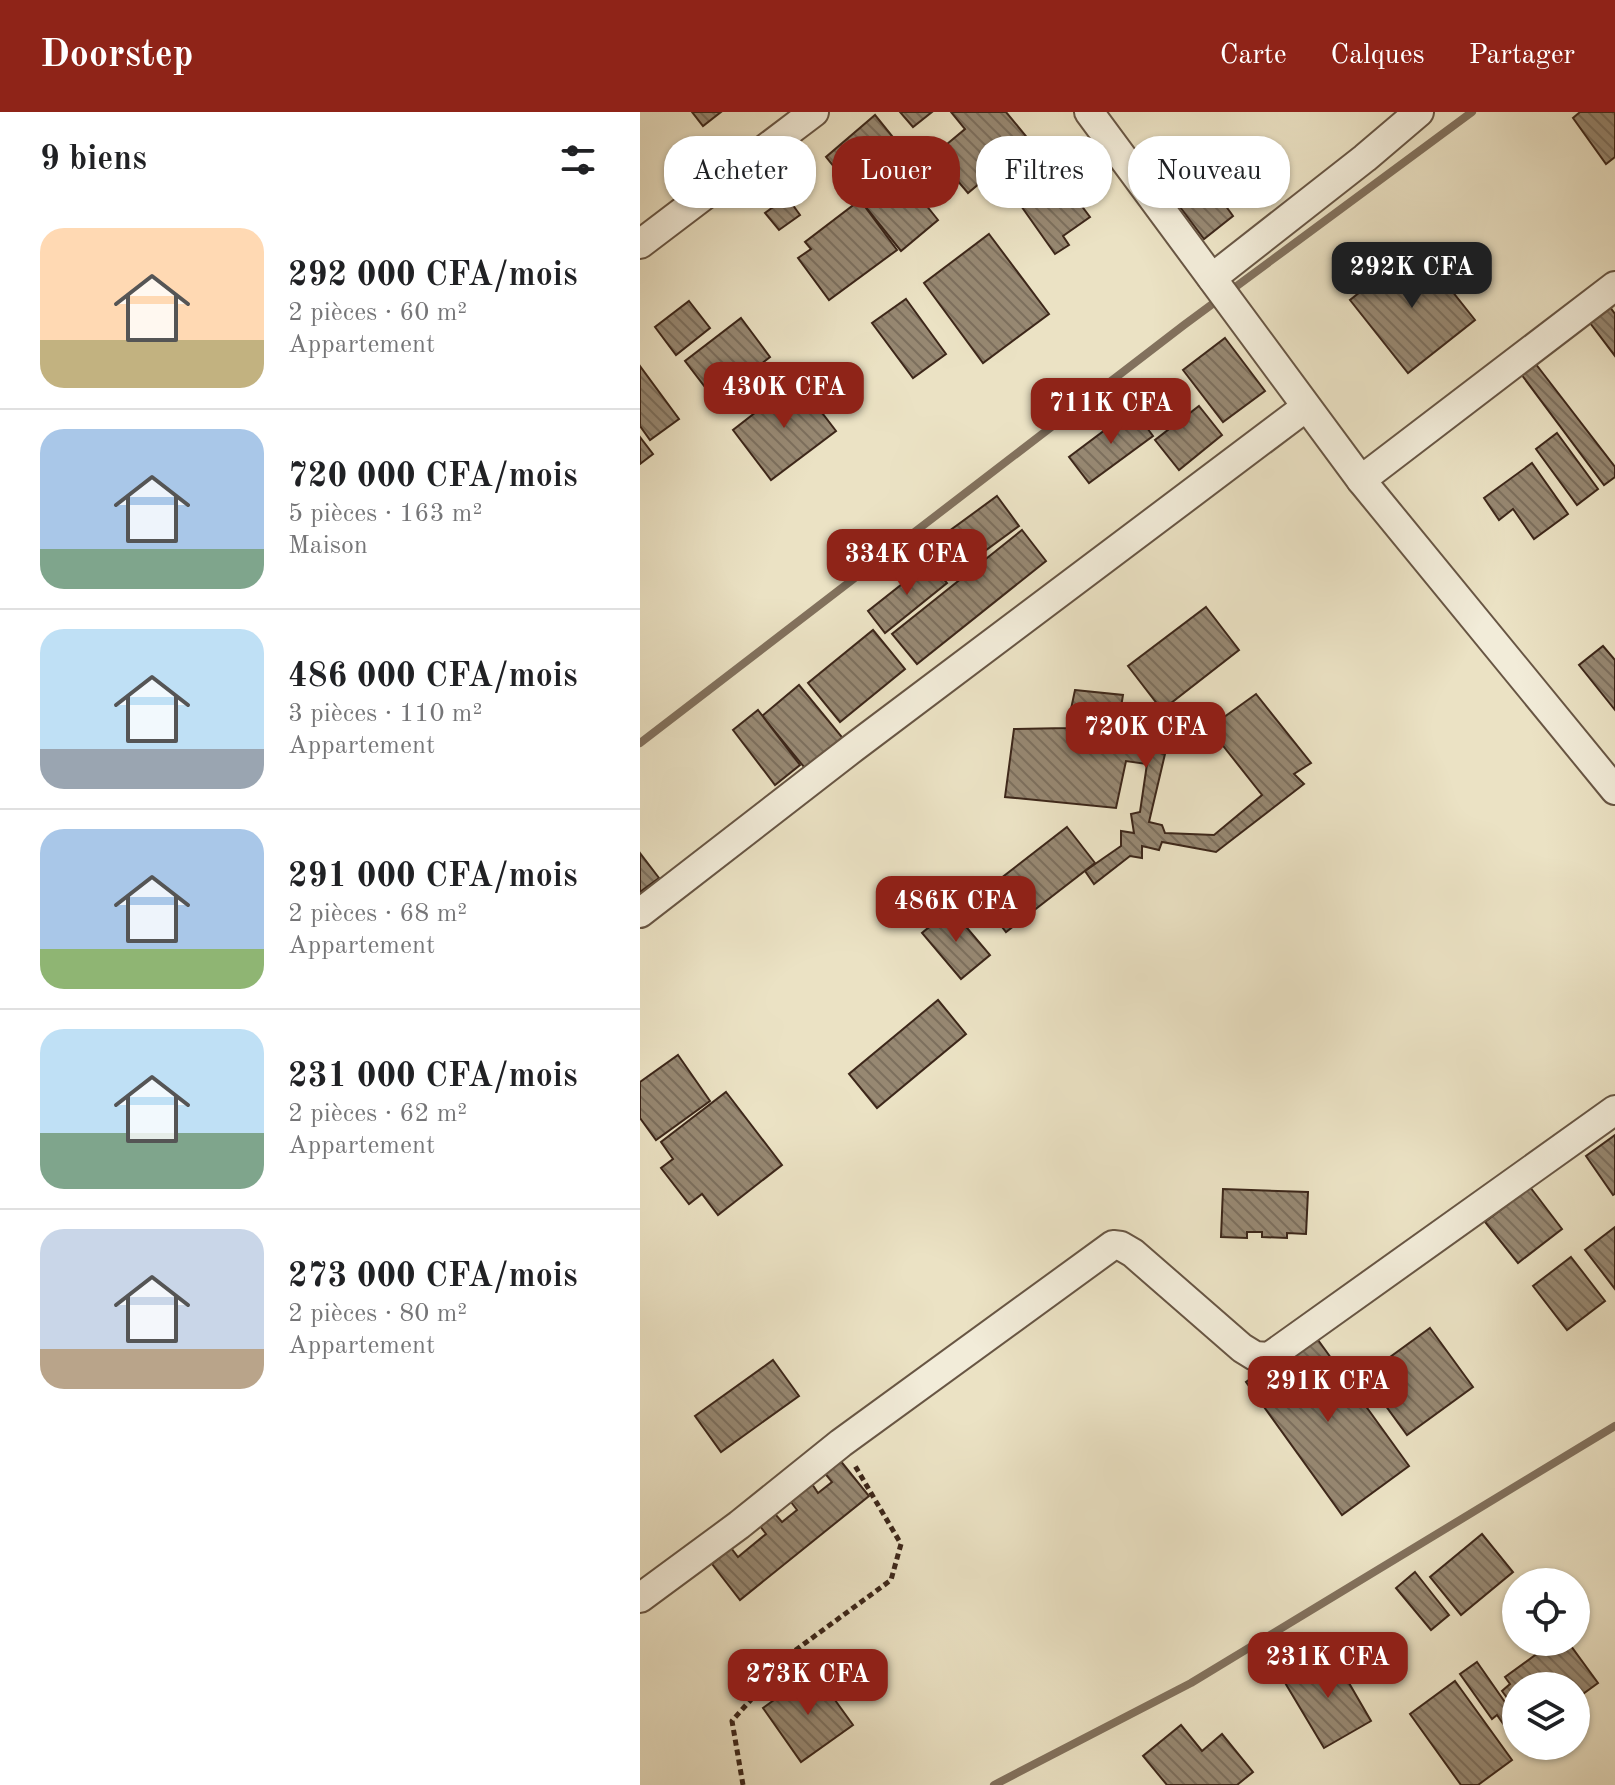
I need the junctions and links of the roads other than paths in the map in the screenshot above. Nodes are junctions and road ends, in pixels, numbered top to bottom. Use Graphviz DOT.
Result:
graph roads {
  1 [pos="814,112"];
  2 [pos="1089,112"];
  3 [pos="1419,112"];
  4 [pos="640,244"];
  5 [pos="1212,278"];
  6 [pos="1615,286"];
  7 [pos="1306,407"];
  8 [pos="1361,480"];
  9 [pos="1605,755"];
  10 [pos="1615,790"];
  11 [pos="640,913"];
  12 [pos="1615,1110"];
  13 [pos="640,1598"];
  1 -- 4 [label="street"];
  2 -- 5 [label="street"];
  3 -- 5 [label="street"];
  5 -- 7 [label="street"];
  6 -- 8 [label="street"];
  7 -- 8 [label="street"];
  7 -- 11 [label="street"];
  8 -- 9 [label="street"];
  9 -- 10 [label="street"];
  12 -- 13 [label="street"];
}
